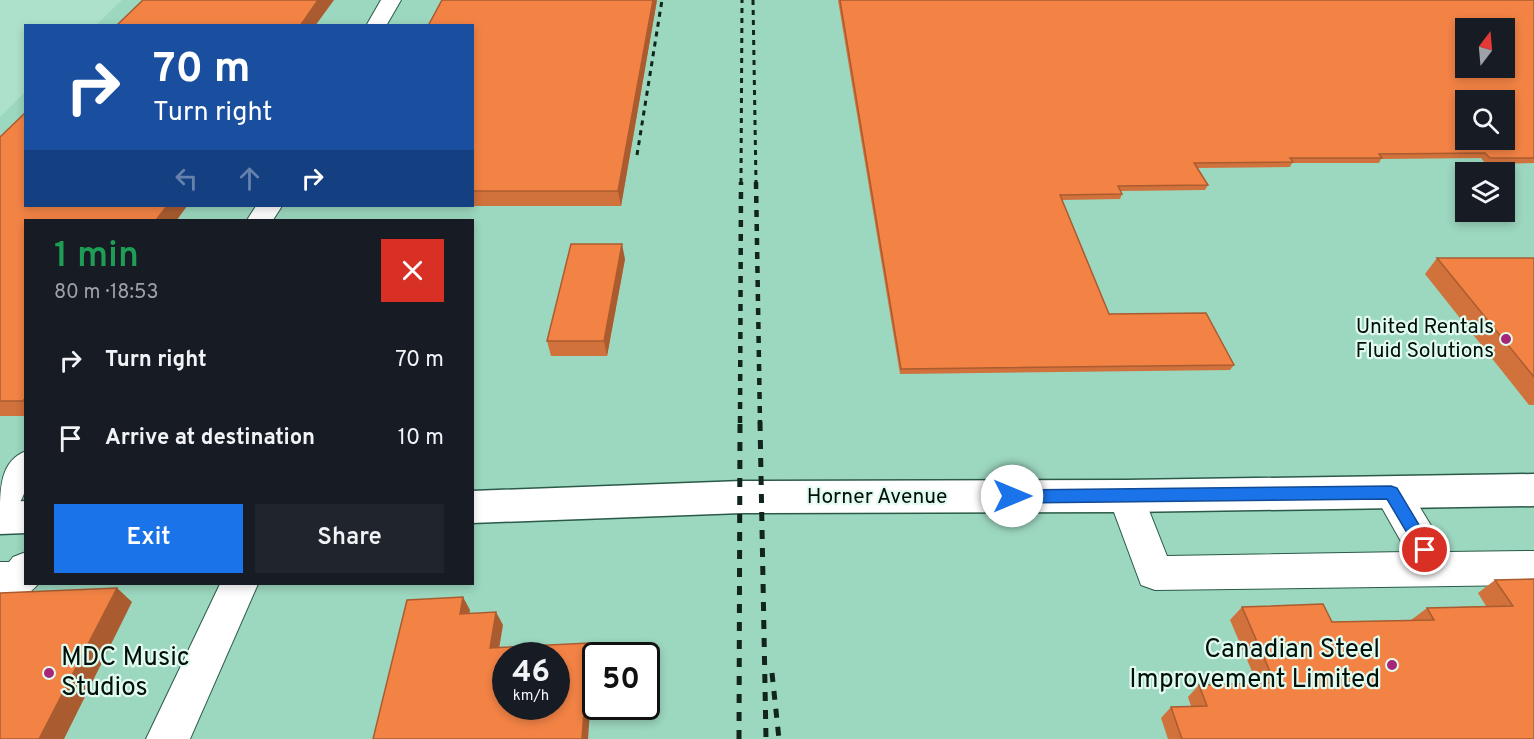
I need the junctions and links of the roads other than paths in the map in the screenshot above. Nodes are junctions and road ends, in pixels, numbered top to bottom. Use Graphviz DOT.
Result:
graph roads {
  1 [pos="391,0"];
  2 [pos="377,24"];
  3 [pos="24,468"];
  4 [pos="1534,490"];
  5 [pos="1391,492"];
  6 [pos="1126,496"];
  7 [pos="0,501"];
  8 [pos="474,507"];
  9 [pos="0,518"];
  10 [pos="24,518"];
  11 [pos="1534,568"];
  12 [pos="1437,570"];
  13 [pos="24,572"];
  14 [pos="0,579"];
  15 [pos="239,585"];
  16 [pos="168,739"];
  1 -- 2 [label="street"];
  3 -- 7 [label="street"];
  4 -- 5 [label="main road, Horner Avenue"];
  5 -- 6 [label="main road, Horner Avenue"];
  5 -- 12 [label="street"];
  6 -- 8 [label="main road, Horner Avenue"];
  6 -- 12 [label="street"];
  9 -- 10 [label="main road"];
  11 -- 12 [label="street"];
  13 -- 14 [label="street"];
  15 -- 16 [label="street"];
}
